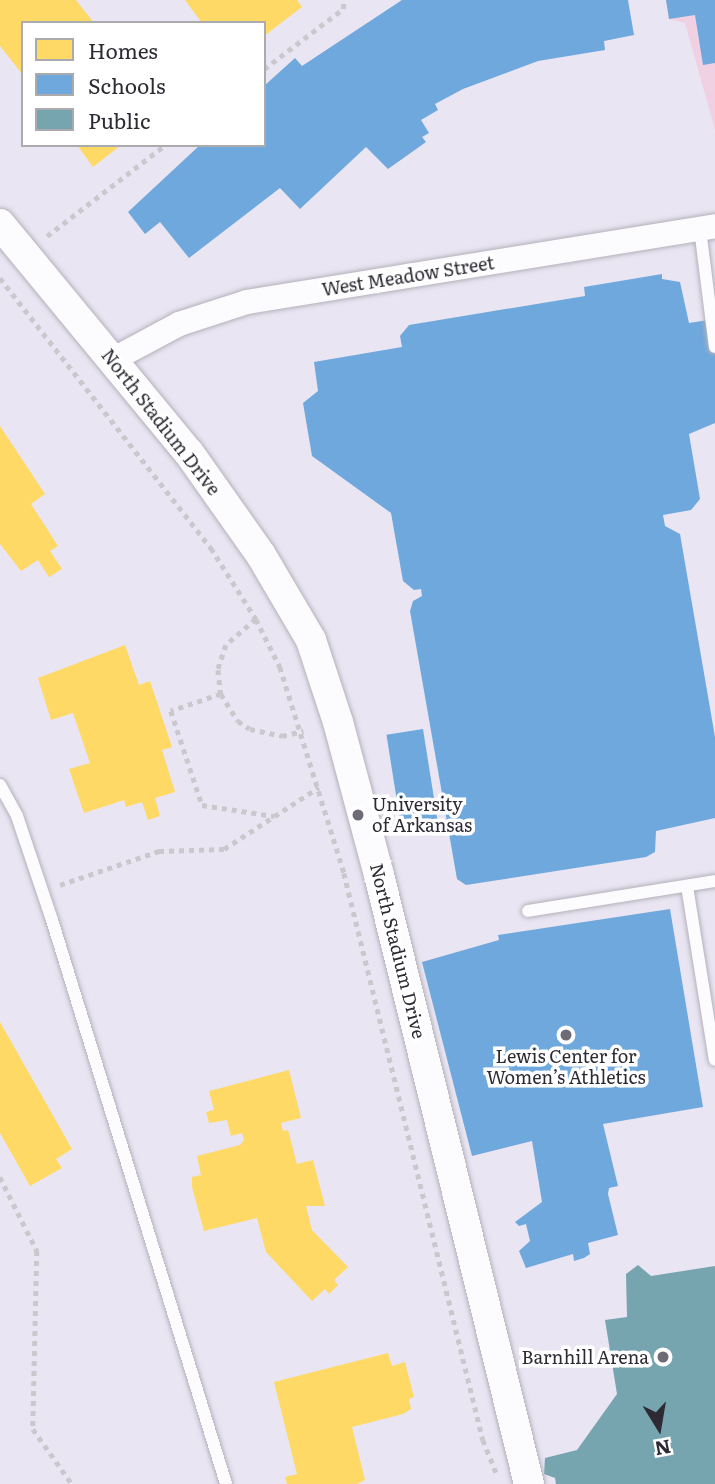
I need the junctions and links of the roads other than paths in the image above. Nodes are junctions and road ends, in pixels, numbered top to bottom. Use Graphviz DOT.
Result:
graph roads {
  1 [pos="0,225"];
  2 [pos="708,227"];
  3 [pos="715,348"];
  4 [pos="112,360"];
  5 [pos="0,785"];
  6 [pos="715,881"];
  7 [pos="687,886"];
  8 [pos="528,911"];
  9 [pos="715,1060"];
  10 [pos="226,1484"];
  11 [pos="529,1484"];
  1 -- 4 [label="street, North Stadium Drive"];
  2 -- 3 [label="lane"];
  2 -- 4 [label="street, West Meadow Street"];
  4 -- 11 [label="street, North Stadium Drive"];
  5 -- 10 [label="lane"];
  6 -- 7 [label="lane"];
  7 -- 8 [label="lane"];
  7 -- 9 [label="lane"];
}
